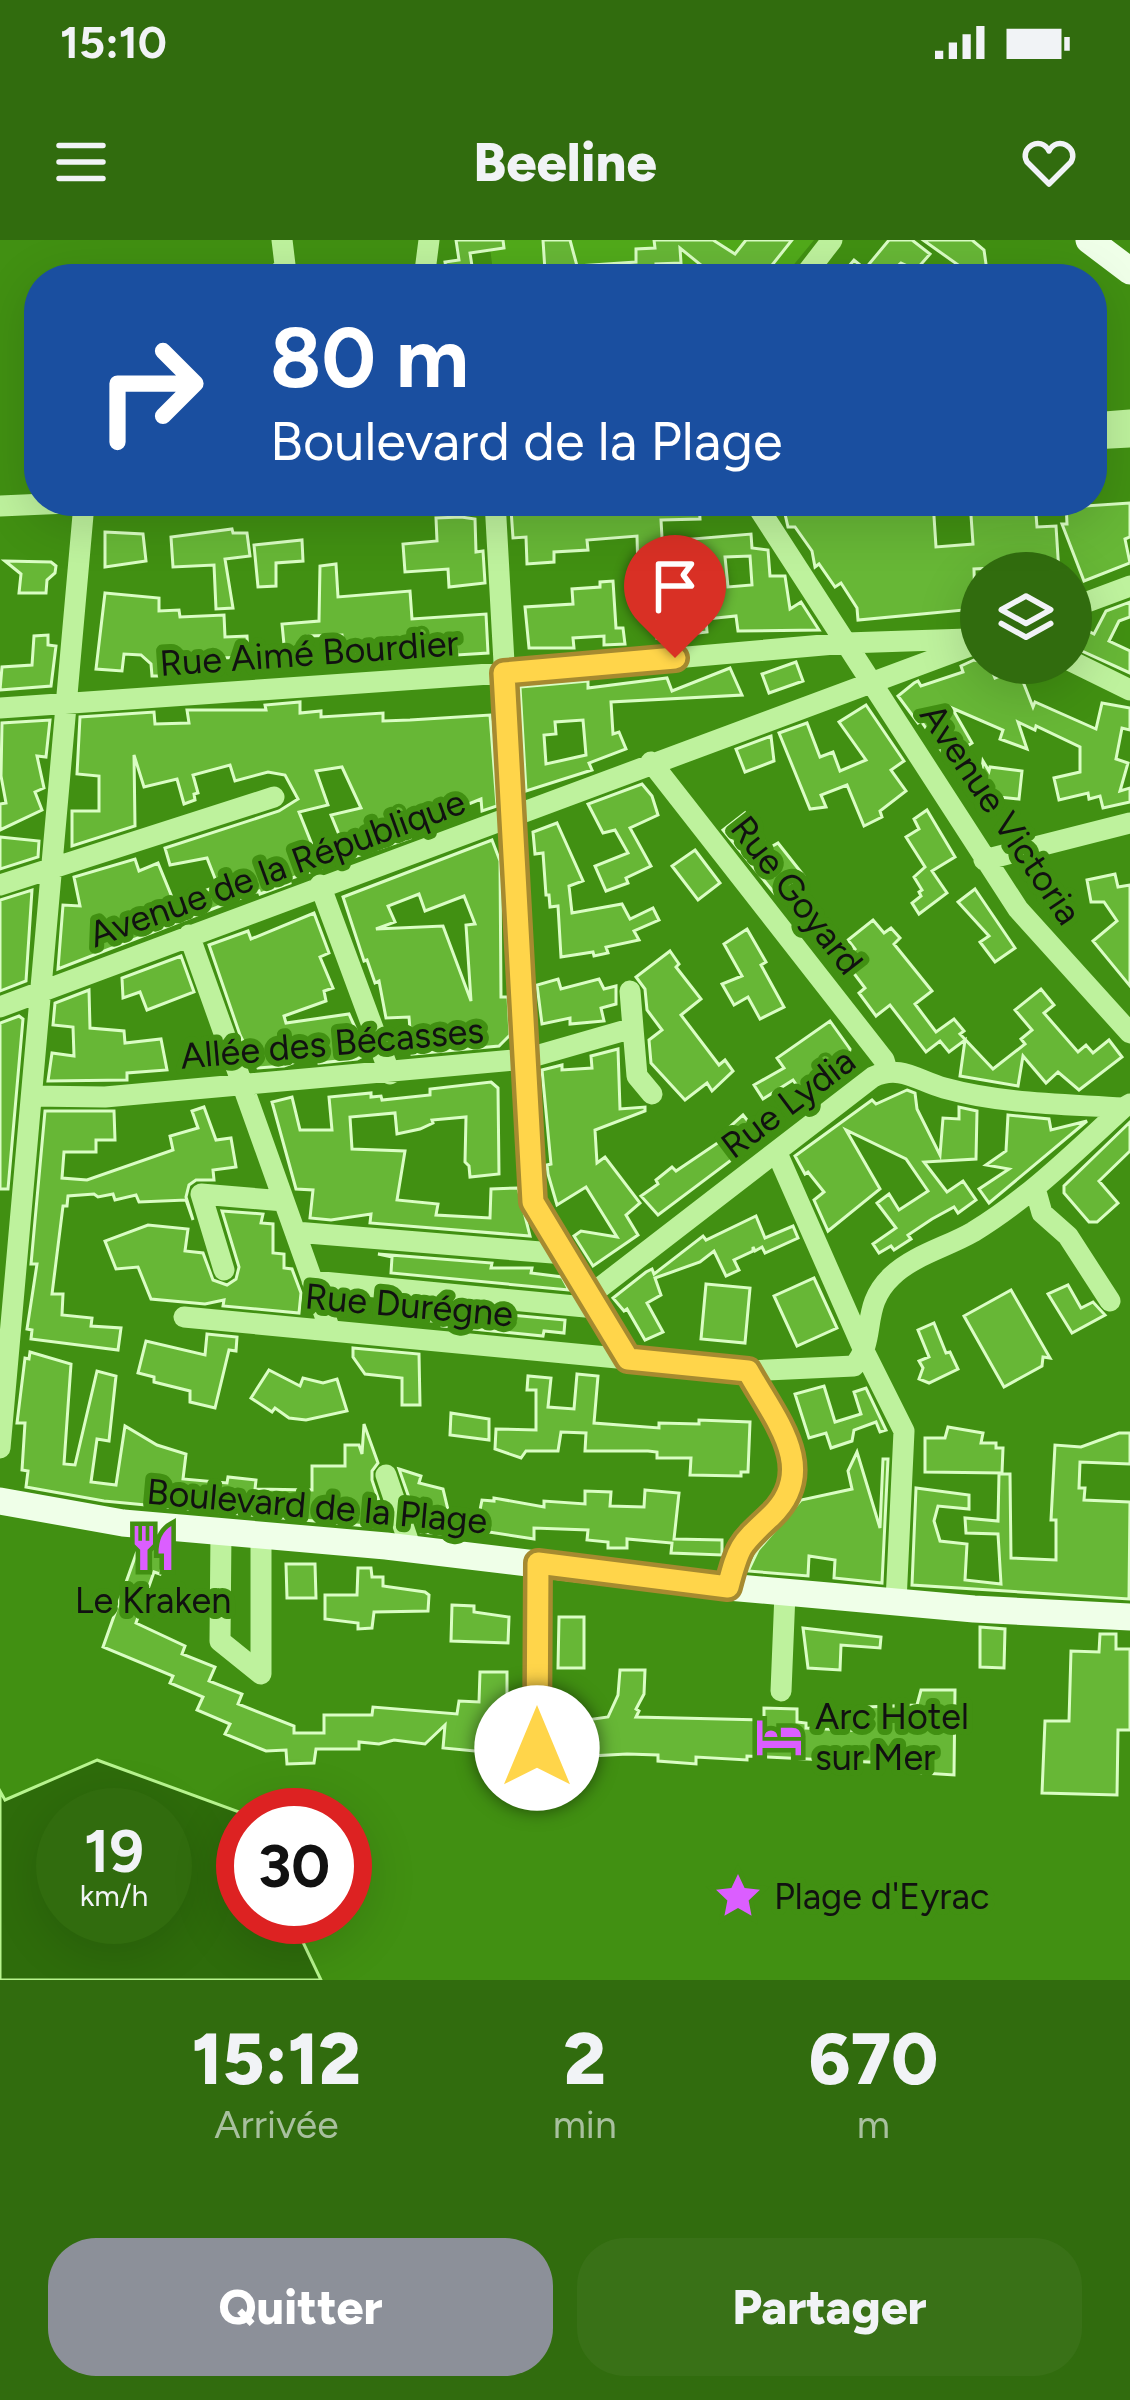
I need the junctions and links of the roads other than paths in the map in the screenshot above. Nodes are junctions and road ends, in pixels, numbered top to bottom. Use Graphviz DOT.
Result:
graph roads {
  1 [pos="832,240"];
  2 [pos="1090,240"];
  3 [pos="814,264"];
  4 [pos="1130,271"];
  5 [pos="87,516"];
  6 [pos="496,516"];
  7 [pos="764,516"];
  8 [pos="1130,586"];
  9 [pos="1092,600"];
  10 [pos="960,640"];
  11 [pos="846,643"];
  12 [pos="960,648"];
  13 [pos="1092,671"];
  14 [pos="504,673"];
  15 [pos="872,682"];
  16 [pos="1130,690"];
  17 [pos="64,703"];
  18 [pos="0,707"];
  19 [pos="651,762"];
  20 [pos="274,797"];
  21 [pos="512,816"];
  22 [pos="1130,823"];
  23 [pos="984,860"];
  24 [pos="51,869"];
  25 [pos="0,885"];
  26 [pos="320,885"];
  27 [pos="189,935"];
  28 [pos="630,991"];
  29 [pos="40,992"];
  30 [pos="0,1007"];
  31 [pos="633,1028"];
  32 [pos="1130,1033"];
  33 [pos="525,1059"];
  34 [pos="887,1070"];
  35 [pos="390,1073"];
  36 [pos="242,1083"];
  37 [pos="652,1094"];
  38 [pos="32,1096"];
  39 [pos="1126,1106"];
  40 [pos="777,1153"];
  41 [pos="1035,1188"];
  42 [pos="284,1201"];
  43 [pos="10,1221"];
  44 [pos="295,1232"];
  45 [pos="565,1254"];
  46 [pos="224,1270"];
  47 [pos="312,1281"];
  48 [pos="1110,1301"];
  49 [pos="593,1302"];
  50 [pos="184,1317"];
  51 [pos="330,1330"];
  52 [pos="865,1354"];
  53 [pos="628,1359"];
  54 [pos="748,1371"];
  55 [pos="0,1448"];
  56 [pos="386,1474"];
  57 [pos="0,1501"];
  58 [pos="221,1531"];
  59 [pos="261,1535"];
  60 [pos="410,1549"];
  61 [pos="538,1563"];
  62 [pos="728,1587"];
  63 [pos="785,1593"];
  64 [pos="896,1603"];
  65 [pos="1130,1617"];
  66 [pos="781,1690"];
  67 [pos="537,1790"];
  1 -- 3 [label="street"];
  2 -- 4 [label="main road"];
  5 -- 17 [label="street"];
  6 -- 14 [label="street"];
  7 -- 11 [label="street, Avenue Victoria"];
  8 -- 9 [label="street"];
  10 -- 11 [label="street, Rue Aimé Bourdier"];
  11 -- 14 [label="street, Rue Aimé Bourdier"];
  11 -- 15 [label="street, Avenue Victoria"];
  12 -- 15 [label="street, Avenue de la République"];
  13 -- 16 [label="street"];
  14 -- 17 [label="street, Rue Aimé Bourdier"];
  14 -- 21 [label="street"];
  15 -- 19 [label="street, Avenue de la République"];
  15 -- 23 [label="street, Avenue Victoria"];
  17 -- 18 [label="street, Rue Aimé Bourdier"];
  17 -- 24 [label="street"];
  19 -- 21 [label="street, Avenue de la République"];
  19 -- 34 [label="street, Rue Goyard"];
  20 -- 24 [label="street"];
  21 -- 26 [label="street, Avenue de la République"];
  21 -- 33 [label="street"];
  22 -- 23 [label="street"];
  23 -- 32 [label="street, Avenue Victoria"];
  24 -- 25 [label="street"];
  24 -- 29 [label="street"];
  26 -- 27 [label="street, Avenue de la République"];
  26 -- 35 [label="street"];
  27 -- 29 [label="street, Avenue de la République"];
  27 -- 36 [label="street"];
  28 -- 31 [label="street"];
  29 -- 30 [label="street, Avenue de la République"];
  29 -- 38 [label="street"];
  31 -- 33 [label="street, Allée des Bécasses"];
  31 -- 37 [label="street"];
  33 -- 35 [label="street, Allée des Bécasses"];
  33 -- 45 [label="street"];
  34 -- 39 [label="street, Rue Lydia"];
  34 -- 40 [label="street, Rue Lydia"];
  35 -- 36 [label="street, Allée des Bécasses"];
  36 -- 38 [label="street, Allée des Bécasses"];
  36 -- 42 [label="street"];
  38 -- 43 [label="street"];
  39 -- 41 [label="street"];
  40 -- 49 [label="street, Rue Lydia"];
  40 -- 52 [label="street"];
  41 -- 48 [label="street"];
  41 -- 52 [label="street"];
  42 -- 44 [label="street"];
  42 -- 46 [label="street"];
  43 -- 55 [label="street"];
  44 -- 45 [label="street"];
  44 -- 47 [label="street"];
  45 -- 49 [label="street"];
  47 -- 49 [label="street"];
  47 -- 51 [label="street"];
  49 -- 53 [label="street"];
  50 -- 51 [label="street, Rue Durégne"];
  51 -- 53 [label="street, Rue Durégne"];
  52 -- 54 [label="street, Rue Durégne"];
  52 -- 64 [label="street"];
  53 -- 54 [label="street, Rue Durégne"];
  54 -- 62 [label="street"];
  56 -- 60 [label="street"];
  57 -- 58 [label="main road, Boulevard de la Plage"];
  58 -- 59 [label="main road, Boulevard de la Plage"];
  58 -- 59 [label="street"];
  59 -- 60 [label="main road, Boulevard de la Plage"];
  60 -- 61 [label="main road, Boulevard de la Plage"];
  61 -- 62 [label="main road, Boulevard de la Plage"];
  61 -- 67 [label="street"];
  62 -- 63 [label="main road, Boulevard de la Plage"];
  63 -- 64 [label="main road, Boulevard de la Plage"];
  63 -- 66 [label="street"];
  64 -- 65 [label="main road, Boulevard de la Plage"];
}
